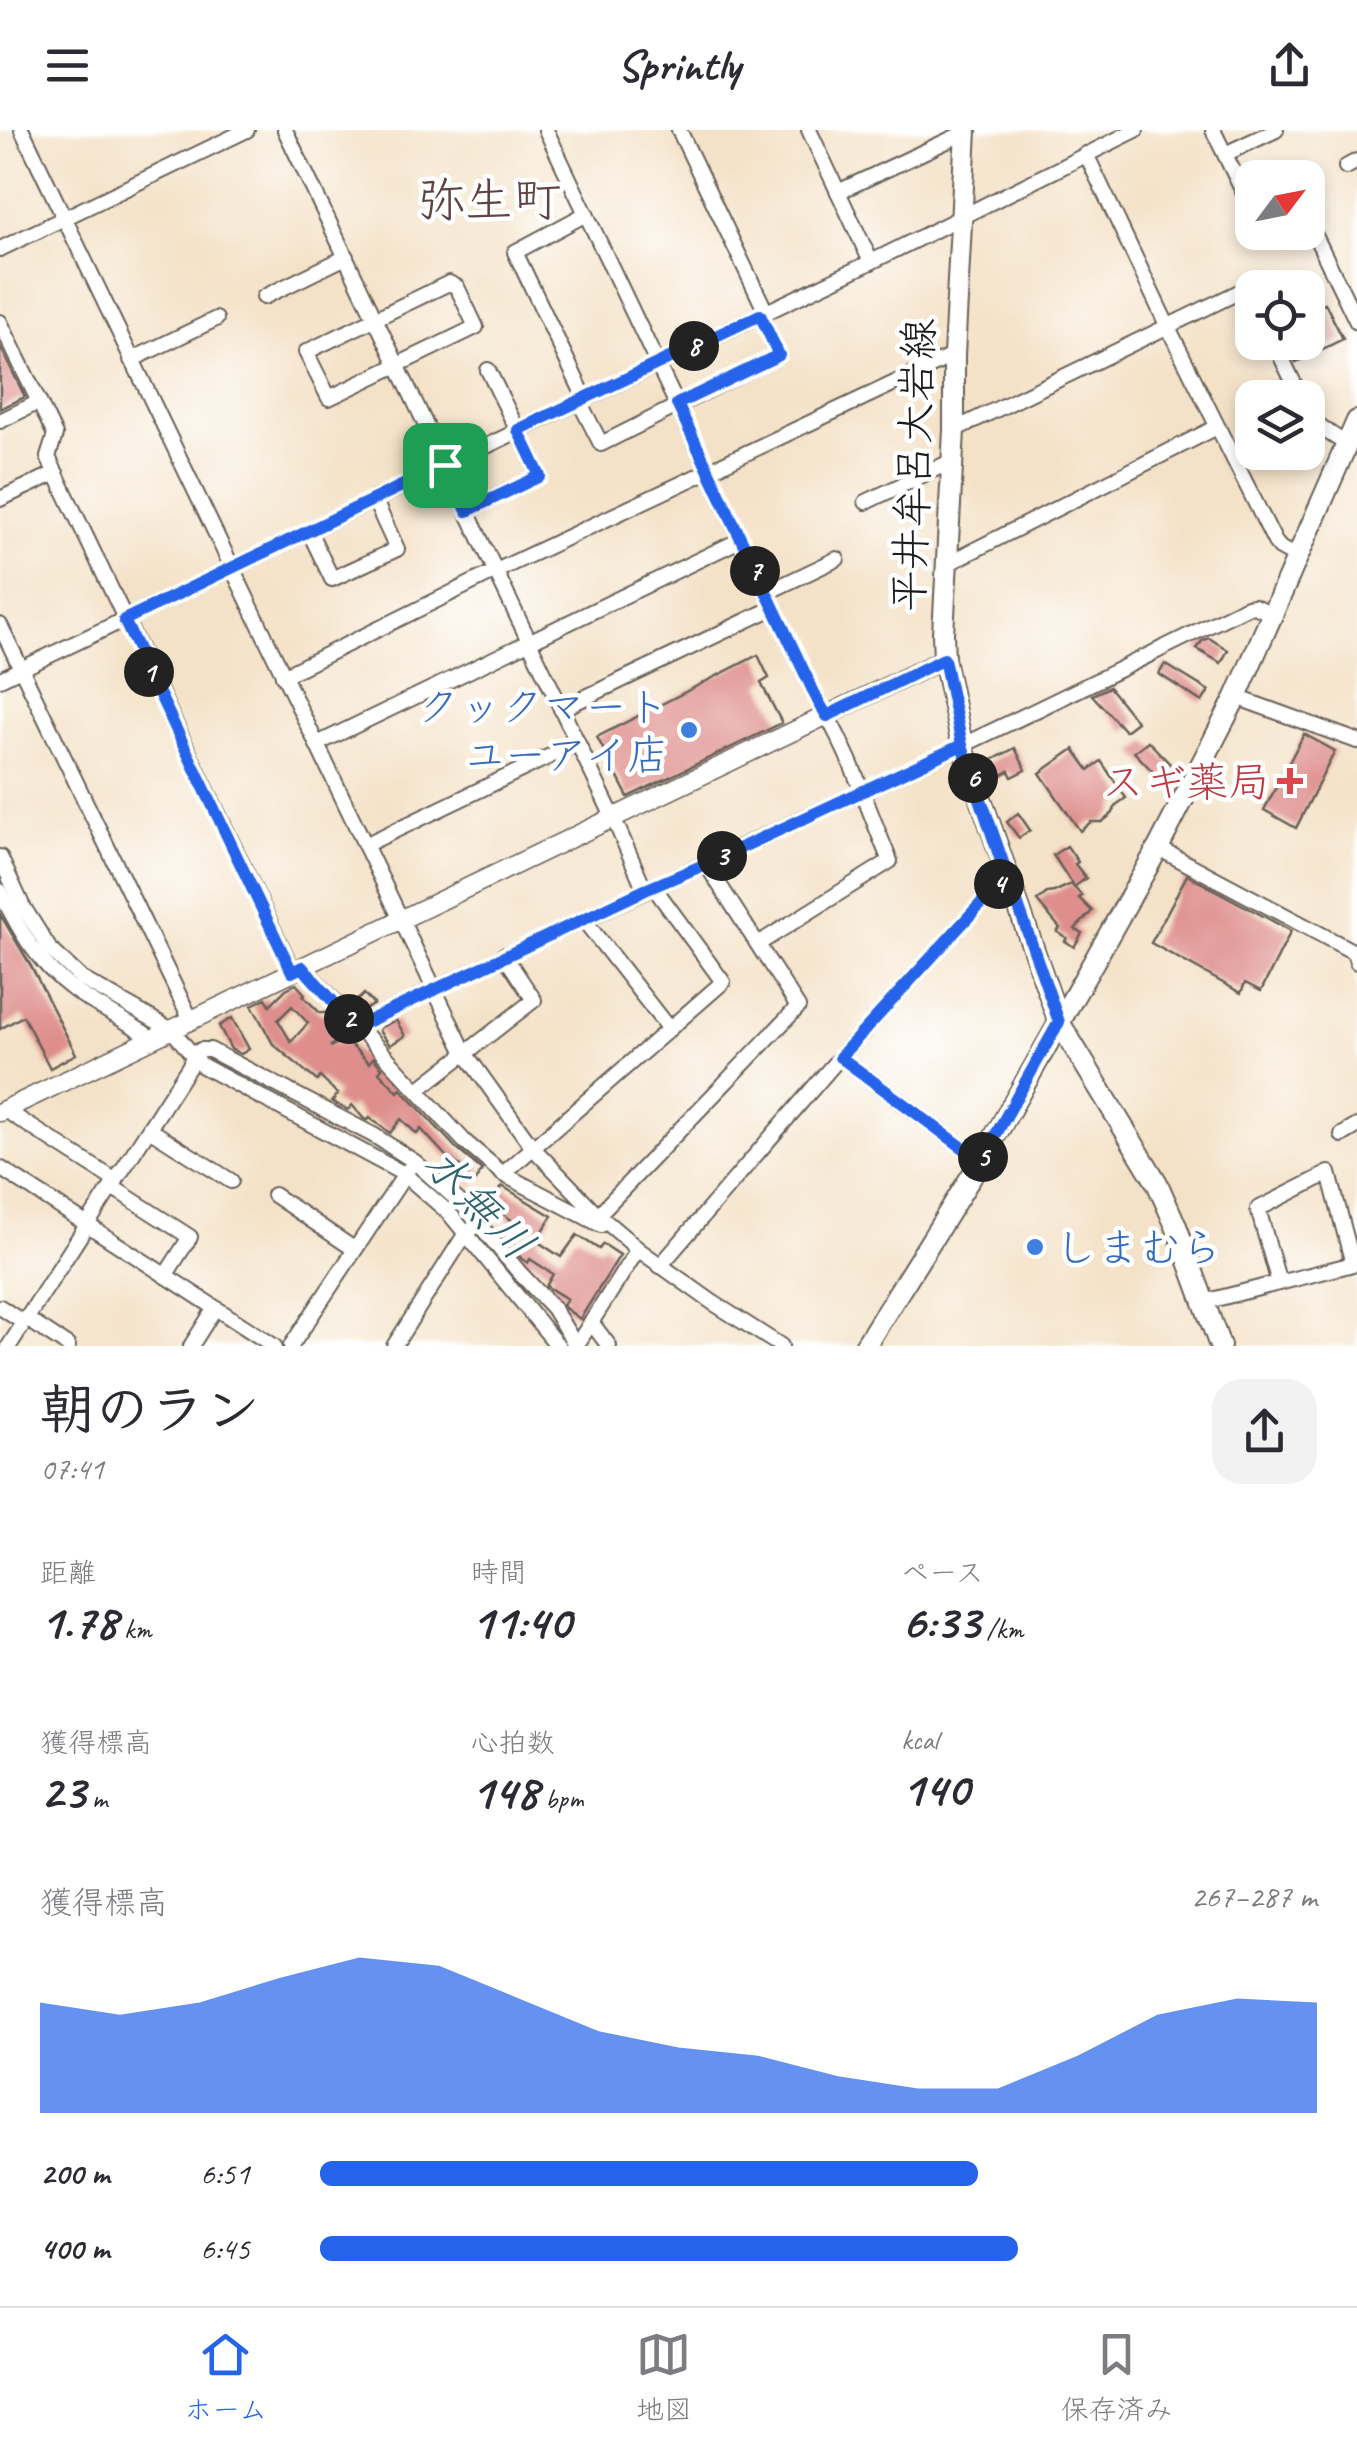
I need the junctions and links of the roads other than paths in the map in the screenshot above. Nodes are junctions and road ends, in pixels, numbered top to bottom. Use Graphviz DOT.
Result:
graph roads {
  1 [pos="22,130"];
  2 [pos="246,130"];
  3 [pos="285,130"];
  4 [pos="546,130"];
  5 [pos="679,130"];
  6 [pos="809,130"];
  7 [pos="1136,130"];
  8 [pos="1213,130"];
  9 [pos="1276,130"];
  10 [pos="966,131"];
  11 [pos="1086,154"];
  12 [pos="1225,154"];
  13 [pos="1235,175"];
  14 [pos="838,192"];
  15 [pos="586,214"];
  16 [pos="962,217"];
  17 [pos="64,218"];
  18 [pos="0,249"];
  19 [pos="1322,250"];
  20 [pos="346,257"];
  21 [pos="872,262"];
  22 [pos="1235,293"];
  23 [pos="264,297"];
  24 [pos="763,313"];
  25 [pos="375,318"];
  26 [pos="216,319"];
  27 [pos="0,322"];
  28 [pos="1357,322"];
  29 [pos="1166,325"];
  30 [pos="5,345"];
  31 [pos="954,355"];
  32 [pos="131,360"];
  33 [pos="657,363"];
  34 [pos="398,366"];
  35 [pos="488,370"];
  36 [pos="582,399"];
  37 [pos="39,402"];
  38 [pos="677,404"];
  39 [pos="0,420"];
  40 [pos="1217,427"];
  41 [pos="1354,429"];
  42 [pos="518,430"];
  43 [pos="954,430"];
  44 [pos="1325,430"];
  45 [pos="952,461"];
  46 [pos="445,465"];
  47 [pos="708,472"];
  48 [pos="56,473"];
  49 [pos="374,499"];
  50 [pos="0,500"];
  51 [pos="866,502"];
  52 [pos="467,511"];
  53 [pos="309,531"];
  54 [pos="740,540"];
  55 [pos="1296,557"];
  56 [pos="837,559"];
  57 [pos="945,565"];
  58 [pos="231,569"];
  59 [pos="496,572"];
  60 [pos="766,593"];
  61 [pos="773,608"];
  62 [pos="1273,614"];
  63 [pos="124,620"];
  64 [pos="0,625"];
  65 [pos="529,641"];
  66 [pos="944,659"];
  67 [pos="21,669"];
  68 [pos="283,676"];
  69 [pos="0,679"];
  70 [pos="1236,697"];
  71 [pos="561,709"];
  72 [pos="827,716"];
  73 [pos="1357,741"];
  74 [pos="577,743"];
  75 [pos="316,744"];
  76 [pos="962,745"];
  77 [pos="862,790"];
  78 [pos="613,817"];
  79 [pos="364,845"];
  80 [pos="1158,848"];
  81 [pos="0,857"];
  82 [pos="706,864"];
  83 [pos="1006,876"];
  84 [pos="649,888"];
  85 [pos="0,892"];
  86 [pos="583,918"];
  87 [pos="400,920"];
  88 [pos="758,944"];
  89 [pos="504,955"];
  90 [pos="1357,962"];
  91 [pos="298,969"];
  92 [pos="432,990"];
  93 [pos="191,1020"];
  94 [pos="1059,1022"];
  95 [pos="356,1027"];
  96 [pos="669,1029"];
  97 [pos="172,1030"];
  98 [pos="152,1039"];
  99 [pos="465,1053"];
  100 [pos="193,1055"];
  101 [pos="840,1057"];
  102 [pos="418,1090"];
  103 [pos="3,1111"];
  104 [pos="1357,1126"];
  105 [pos="150,1130"];
  106 [pos="1342,1136"];
  107 [pos="533,1148"];
  108 [pos="981,1161"];
  109 [pos="0,1168"];
  110 [pos="410,1168"];
  111 [pos="503,1174"];
  112 [pos="231,1181"];
  113 [pos="114,1184"];
  114 [pos="274,1195"];
  115 [pos="595,1218"];
  116 [pos="88,1226"];
  117 [pos="472,1229"];
  118 [pos="354,1249"];
  119 [pos="638,1249"];
  120 [pos="1355,1264"];
  121 [pos="660,1266"];
  122 [pos="165,1276"];
  123 [pos="1279,1283"];
  124 [pos="1204,1302"];
  125 [pos="0,1307"];
  126 [pos="215,1308"];
  127 [pos="26,1321"];
  128 [pos="591,1322"];
  129 [pos="9,1346"];
  130 [pos="68,1346"];
  131 [pos="192,1346"];
  132 [pos="274,1346"];
  133 [pos="292,1346"];
  134 [pos="394,1346"];
  135 [pos="558,1346"];
  136 [pos="576,1346"];
  137 [pos="608,1346"];
  138 [pos="782,1346"];
  139 [pos="865,1346"];
  140 [pos="1220,1346"];
  1 -- 17 [label="street"];
  2 -- 17 [label="street"];
  3 -- 20 [label="street"];
  4 -- 15 [label="street"];
  5 -- 24 [label="street"];
  6 -- 14 [label="street"];
  7 -- 11 [label="street"];
  8 -- 12 [label="street"];
  9 -- 12 [label="street"];
  10 -- 14 [label="street"];
  10 -- 16 [label="main road, 平井牟呂大岩線"];
  11 -- 16 [label="street"];
  11 -- 29 [label="street"];
  12 -- 13 [label="street"];
  14 -- 21 [label="street"];
  15 -- 33 [label="street"];
  15 -- 36 [label="street"];
  16 -- 21 [label="street"];
  16 -- 31 [label="main road, 平井牟呂大岩線"];
  17 -- 18 [label="street"];
  17 -- 32 [label="street"];
  19 -- 28 [label="street"];
  20 -- 23 [label="street"];
  20 -- 25 [label="street"];
  21 -- 24 [label="street"];
  22 -- 29 [label="street"];
  24 -- 33 [label="street"];
  24 -- 38 [label="street"];
  25 -- 34 [label="street"];
  25 -- 34 [label="street"];
  25 -- 34 [label="street"];
  26 -- 32 [label="street"];
  27 -- 30 [label="street"];
  29 -- 40 [label="street"];
  29 -- 43 [label="street"];
  30 -- 37 [label="street"];
  31 -- 43 [label="main road, 平井牟呂大岩線"];
  31 -- 47 [label="street"];
  32 -- 58 [label="street"];
  33 -- 36 [label="street"];
  33 -- 38 [label="street"];
  34 -- 46 [label="street"];
  35 -- 42 [label="street"];
  36 -- 38 [label="street"];
  36 -- 42 [label="street"];
  37 -- 39 [label="street"];
  37 -- 48 [label="street"];
  38 -- 47 [label="street"];
  40 -- 55 [label="street"];
  40 -- 57 [label="street"];
  41 -- 44 [label="street"];
  41 -- 55 [label="main road"];
  42 -- 46 [label="street"];
  42 -- 52 [label="street"];
  43 -- 45 [label="main road, 平井牟呂大岩線"];
  45 -- 51 [label="street"];
  45 -- 57 [label="main road, 平井牟呂大岩線"];
  46 -- 49 [label="street"];
  46 -- 52 [label="street"];
  47 -- 54 [label="street"];
  47 -- 59 [label="street"];
  48 -- 50 [label="street"];
  48 -- 63 [label="street"];
  49 -- 53 [label="street"];
  49 -- 53 [label="street"];
  52 -- 59 [label="street"];
  53 -- 58 [label="street"];
  54 -- 60 [label="street"];
  54 -- 65 [label="street"];
  55 -- 62 [label="main road"];
  56 -- 60 [label="street"];
  57 -- 66 [label="main road, 平井牟呂大岩線"];
  58 -- 63 [label="street"];
  58 -- 68 [label="street"];
  59 -- 65 [label="street"];
  59 -- 68 [label="street"];
  60 -- 61 [label="street"];
  61 -- 71 [label="street"];
  61 -- 72 [label="street"];
  62 -- 70 [label="main road"];
  62 -- 76 [label="street"];
  63 -- 67 [label="street"];
  63 -- 91 [label="street"];
  64 -- 67 [label="street"];
  65 -- 71 [label="street"];
  65 -- 75 [label="street"];
  66 -- 72 [label="street"];
  66 -- 76 [label="main road, 平井牟呂大岩線"];
  67 -- 69 [label="street"];
  67 -- 93 [label="street"];
  68 -- 75 [label="street"];
  70 -- 73 [label="street"];
  70 -- 80 [label="main road"];
  71 -- 74 [label="street"];
  72 -- 77 [label="street"];
  72 -- 78 [label="street"];
  74 -- 78 [label="street"];
  74 -- 79 [label="street"];
  75 -- 79 [label="street"];
  76 -- 77 [label="street"];
  76 -- 83 [label="main road, 平井牟呂大岩線"];
  77 -- 82 [label="street"];
  77 -- 88 [label="street"];
  78 -- 84 [label="street"];
  78 -- 87 [label="street"];
  79 -- 87 [label="street"];
  80 -- 90 [label="street"];
  80 -- 94 [label="main road"];
  81 -- 97 [label="street"];
  82 -- 84 [label="street"];
  82 -- 88 [label="street"];
  83 -- 94 [label="main road, 平井牟呂大岩線"];
  83 -- 101 [label="street"];
  84 -- 86 [label="street"];
  84 -- 96 [label="street"];
  85 -- 98 [label="street"];
  86 -- 89 [label="street"];
  86 -- 96 [label="street"];
  87 -- 91 [label="street"];
  87 -- 92 [label="street"];
  88 -- 115 [label="street"];
  89 -- 92 [label="street"];
  89 -- 99 [label="street"];
  91 -- 93 [label="street"];
  91 -- 95 [label="street"];
  92 -- 95 [label="street"];
  92 -- 99 [label="street"];
  93 -- 97 [label="street"];
  94 -- 108 [label="main road"];
  94 -- 124 [label="main road, 平井牟呂大岩線"];
  95 -- 102 [label="street"];
  96 -- 107 [label="street"];
  97 -- 98 [label="street"];
  97 -- 100 [label="street"];
  98 -- 103 [label="street"];
  99 -- 102 [label="street"];
  99 -- 107 [label="street"];
  100 -- 105 [label="street"];
  100 -- 110 [label="street"];
  101 -- 108 [label="street"];
  101 -- 121 [label="street"];
  102 -- 111 [label="street"];
  103 -- 113 [label="street"];
  104 -- 106 [label="street"];
  105 -- 112 [label="street"];
  105 -- 113 [label="street"];
  107 -- 111 [label="street"];
  107 -- 115 [label="street"];
  108 -- 139 [label="main road"];
  109 -- 116 [label="street"];
  110 -- 117 [label="street"];
  110 -- 118 [label="street"];
  111 -- 115 [label="street"];
  113 -- 116 [label="street"];
  113 -- 122 [label="street"];
  114 -- 118 [label="street"];
  115 -- 119 [label="street"];
  116 -- 122 [label="street"];
  116 -- 127 [label="street"];
  117 -- 134 [label="street"];
  117 -- 135 [label="street"];
  117 -- 136 [label="street"];
  118 -- 133 [label="street"];
  119 -- 121 [label="street"];
  119 -- 128 [label="street"];
  120 -- 123 [label="street"];
  120 -- 123 [label="street"];
  121 -- 138 [label="street"];
  122 -- 126 [label="street"];
  123 -- 124 [label="street"];
  124 -- 140 [label="main road, 平井牟呂大岩線"];
  125 -- 127 [label="street"];
  126 -- 131 [label="street"];
  126 -- 132 [label="street"];
  127 -- 129 [label="street"];
  127 -- 130 [label="street"];
  128 -- 136 [label="street"];
  128 -- 137 [label="street"];
}
